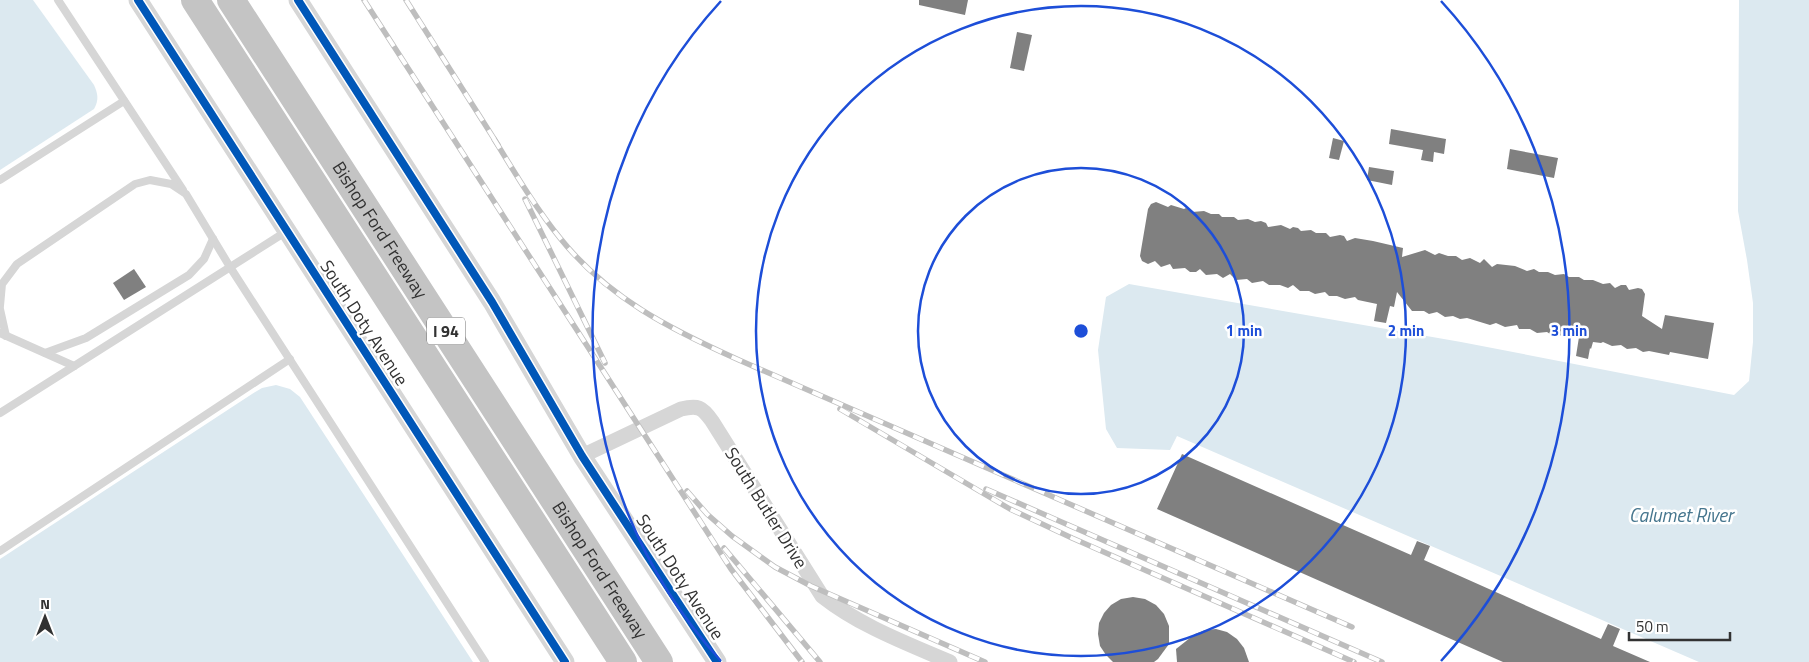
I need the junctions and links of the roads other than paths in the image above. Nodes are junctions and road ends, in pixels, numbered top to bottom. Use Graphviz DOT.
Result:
graph roads {
  1 [pos="58,0"];
  2 [pos="138,0"];
  3 [pos="195,0"];
  4 [pos="231,0"];
  5 [pos="298,0"];
  6 [pos="124,101"];
  7 [pos="0,180"];
  8 [pos="186,194"];
  9 [pos="287,231"];
  10 [pos="213,239"];
  11 [pos="230,267"];
  12 [pos="0,307"];
  13 [pos="3,335"];
  14 [pos="44,353"];
  15 [pos="290,359"];
  16 [pos="74,366"];
  17 [pos="0,413"];
  18 [pos="582,456"];
  19 [pos="0,551"];
  20 [pos="485,662"];
  21 [pos="566,662"];
  22 [pos="623,662"];
  23 [pos="660,662"];
  24 [pos="717,662"];
  25 [pos="950,662"];
  1 -- 6 [label="lane"];
  2 -- 9 [label="street, South Doty Avenue"];
  3 -- 22 [label="highway, Bishop Ford Freeway / I 94"];
  4 -- 23 [label="highway, Bishop Ford Freeway / I 94"];
  5 -- 18 [label="street, South Doty Avenue"];
  6 -- 7 [label="lane"];
  6 -- 8 [label="lane"];
  8 -- 10 [label="lane"];
  8 -- 12 [label="lane"];
  9 -- 11 [label="lane"];
  9 -- 21 [label="street, South Doty Avenue"];
  10 -- 11 [label="lane"];
  10 -- 14 [label="lane"];
  11 -- 15 [label="lane"];
  11 -- 16 [label="lane"];
  12 -- 13 [label="lane"];
  13 -- 14 [label="lane"];
  14 -- 16 [label="lane"];
  15 -- 19 [label="lane"];
  15 -- 20 [label="lane"];
  16 -- 17 [label="lane"];
  18 -- 24 [label="street, South Doty Avenue"];
  18 -- 25 [label="street, South Butler Drive"];
}
